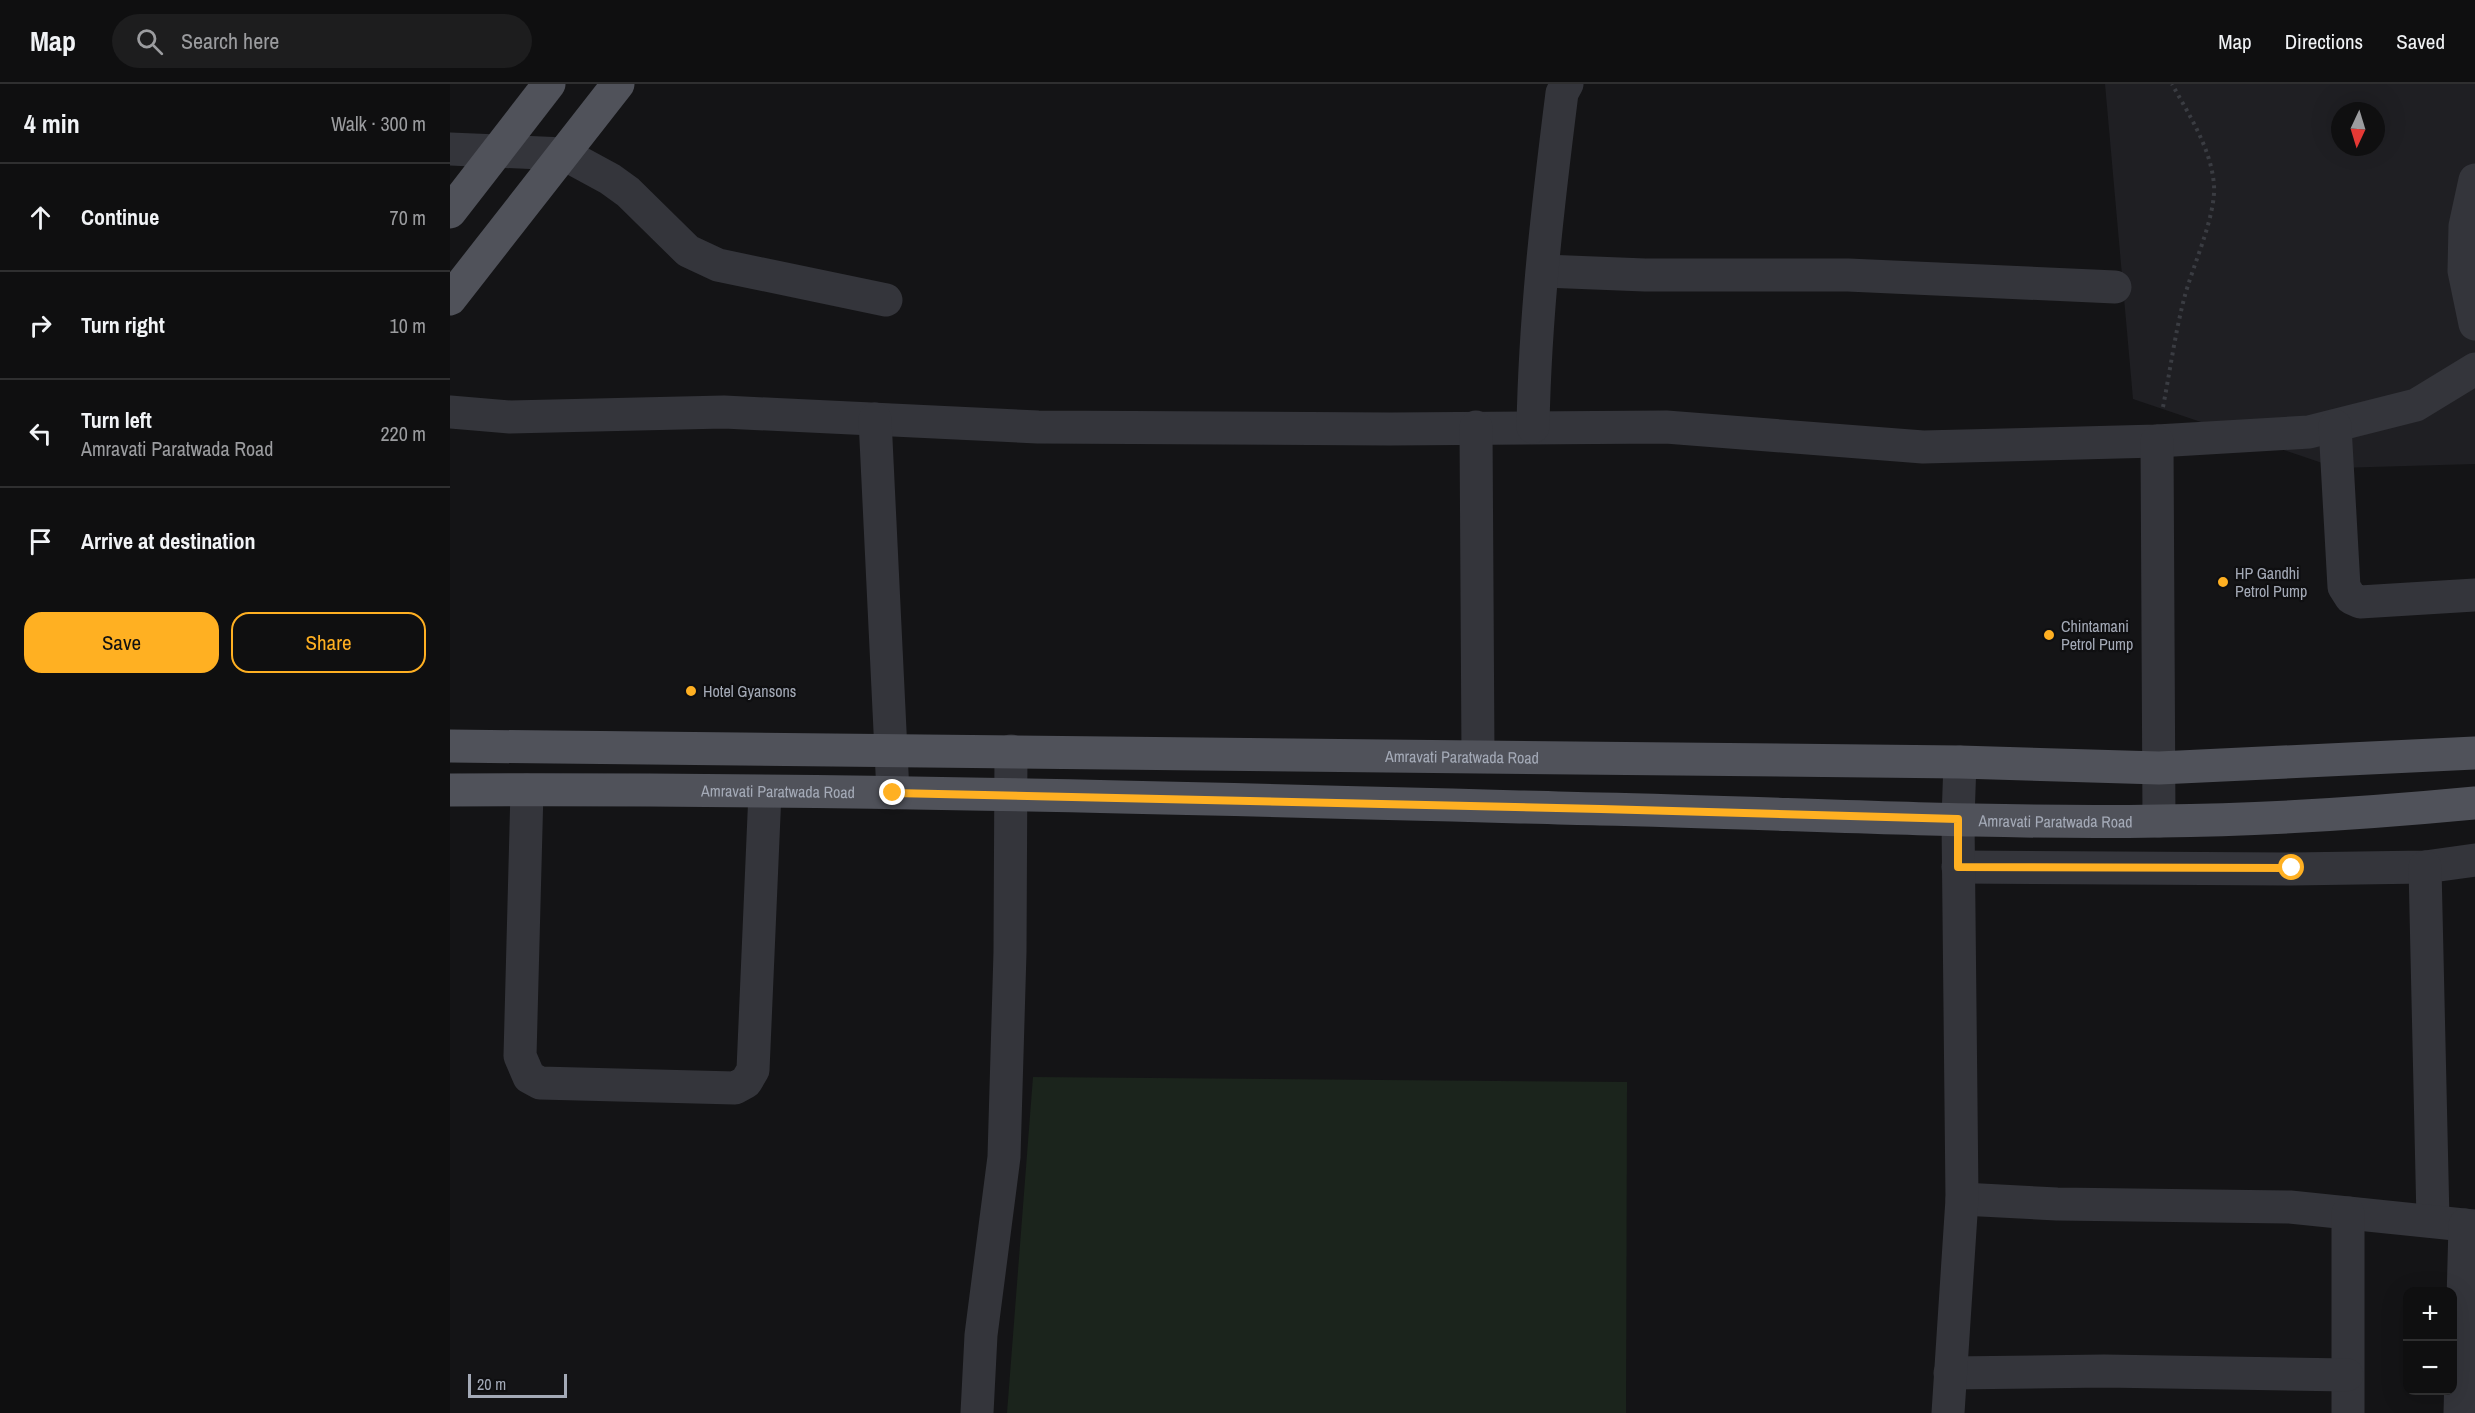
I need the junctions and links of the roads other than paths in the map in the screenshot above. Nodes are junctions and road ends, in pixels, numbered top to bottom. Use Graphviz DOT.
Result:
graph roads {
  1 [pos="549,84"];
  2 [pos="618,84"];
  3 [pos="1567,84"];
  4 [pos="450,149"];
  5 [pos="495,151"];
  6 [pos="564,154"];
  7 [pos="2475,180"];
  8 [pos="450,212"];
  9 [pos="1544,272"];
  10 [pos="2115,287"];
  11 [pos="450,299"];
  12 [pos="886,300"];
  13 [pos="2475,324"];
  14 [pos="2475,369"];
  15 [pos="450,412"];
  16 [pos="875,419"];
  17 [pos="2335,426"];
  18 [pos="1533,427"];
  19 [pos="1476,428"];
  20 [pos="2157,441"];
  21 [pos="2475,595"];
  22 [pos="450,746"];
  23 [pos="890,751"];
  24 [pos="1011,751"];
  25 [pos="2475,753"];
  26 [pos="1478,756"];
  27 [pos="1960,762"];
  28 [pos="2158,768"];
  29 [pos="450,790"];
  30 [pos="527,790"];
  31 [pos="765,792"];
  32 [pos="893,793"];
  33 [pos="1011,795"];
  34 [pos="2475,803"];
  35 [pos="1958,819"];
  36 [pos="2159,821"];
  37 [pos="2475,860"];
  38 [pos="1958,867"];
  39 [pos="2425,867"];
  40 [pos="1962,1199"];
  41 [pos="2348,1213"];
  42 [pos="2433,1220"];
  43 [pos="2470,1225"];
  44 [pos="1950,1373"];
  45 [pos="2347,1375"];
  46 [pos="977,1413"];
  47 [pos="1948,1413"];
  48 [pos="2348,1413"];
  49 [pos="2460,1413"];
  1 -- 5 [label="main road"];
  2 -- 6 [label="main road"];
  3 -- 9 [label="street"];
  4 -- 5 [label="street"];
  5 -- 6 [label="street"];
  5 -- 8 [label="main road"];
  6 -- 11 [label="main road"];
  6 -- 12 [label="street"];
  7 -- 13 [label="street"];
  9 -- 10 [label="street"];
  9 -- 18 [label="street"];
  14 -- 17 [label="street"];
  15 -- 16 [label="street"];
  16 -- 19 [label="street"];
  16 -- 23 [label="street"];
  17 -- 20 [label="street"];
  17 -- 21 [label="street"];
  18 -- 19 [label="street"];
  18 -- 20 [label="street"];
  19 -- 26 [label="street"];
  20 -- 28 [label="street"];
  22 -- 23 [label="main road, Amravati Paratwada Road"];
  23 -- 24 [label="main road, Amravati Paratwada Road"];
  23 -- 32 [label="street"];
  24 -- 26 [label="main road, Amravati Paratwada Road"];
  24 -- 33 [label="street"];
  25 -- 28 [label="main road, Amravati Paratwada Road"];
  26 -- 27 [label="main road, Amravati Paratwada Road"];
  27 -- 28 [label="main road, Amravati Paratwada Road"];
  27 -- 35 [label="street"];
  28 -- 36 [label="street"];
  29 -- 30 [label="main road, Amravati Paratwada Road"];
  30 -- 31 [label="main road, Amravati Paratwada Road"];
  30 -- 31 [label="street"];
  31 -- 32 [label="main road, Amravati Paratwada Road"];
  32 -- 33 [label="main road, Amravati Paratwada Road"];
  33 -- 35 [label="main road, Amravati Paratwada Road"];
  33 -- 46 [label="street"];
  34 -- 36 [label="main road, Amravati Paratwada Road"];
  35 -- 36 [label="main road, Amravati Paratwada Road"];
  35 -- 38 [label="street"];
  37 -- 39 [label="street"];
  38 -- 39 [label="street"];
  38 -- 40 [label="street"];
  39 -- 42 [label="street"];
  40 -- 41 [label="street"];
  40 -- 44 [label="street"];
  41 -- 42 [label="street"];
  41 -- 45 [label="street"];
  42 -- 43 [label="street"];
  43 -- 49 [label="street"];
  44 -- 45 [label="street"];
  44 -- 47 [label="street"];
  45 -- 48 [label="street"];
}
